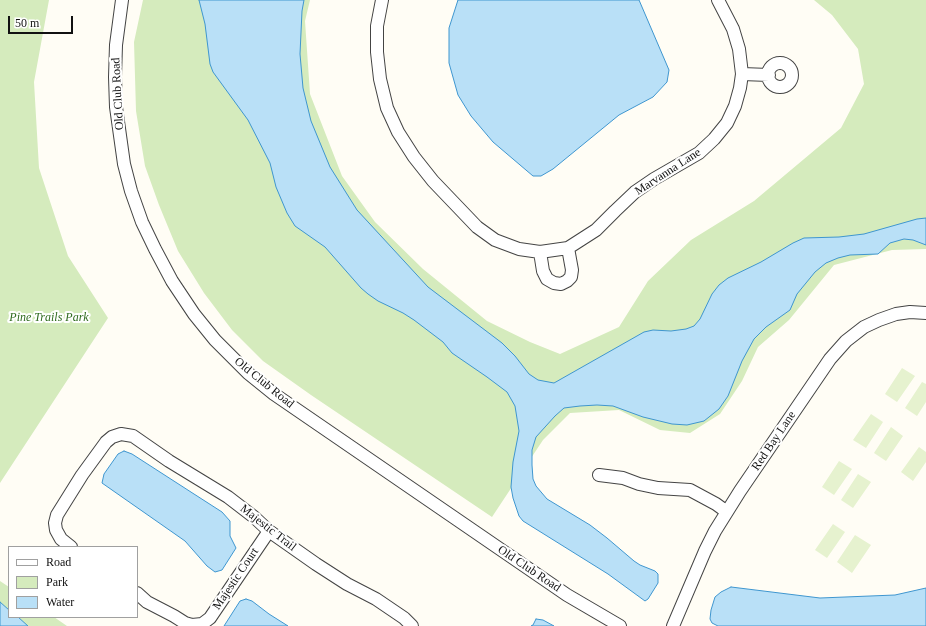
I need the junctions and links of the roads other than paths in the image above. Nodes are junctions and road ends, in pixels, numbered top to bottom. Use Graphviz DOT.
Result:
graph roads {
  1 [pos="122,0"];
  2 [pos="382,0"];
  3 [pos="718,0"];
  4 [pos="742,74"];
  5 [pos="768,75"];
  6 [pos="568,248"];
  7 [pos="540,252"];
  8 [pos="926,313"];
  9 [pos="599,475"];
  10 [pos="727,512"];
  11 [pos="269,531"];
  12 [pos="70,546"];
  13 [pos="138,594"];
  14 [pos="412,626"];
  15 [pos="620,626"];
  16 [pos="673,626"];
  1 -- 15 [label="street, Old Club Road"];
  2 -- 7 [label="street, Marvanna Lane"];
  3 -- 4 [label="street, Marvanna Lane"];
  4 -- 5 [label="street"];
  4 -- 6 [label="street, Marvanna Lane"];
  6 -- 7 [label="street, Marvanna Lane"];
  6 -- 7 [label="street"];
  8 -- 10 [label="street, Red Bay Lane"];
  9 -- 10 [label="street"];
  10 -- 16 [label="street, Red Bay Lane"];
  11 -- 12 [label="street, Majestic Trail"];
  11 -- 13 [label="street, Majestic Court"];
  11 -- 14 [label="street, Majestic Trail"];
}
